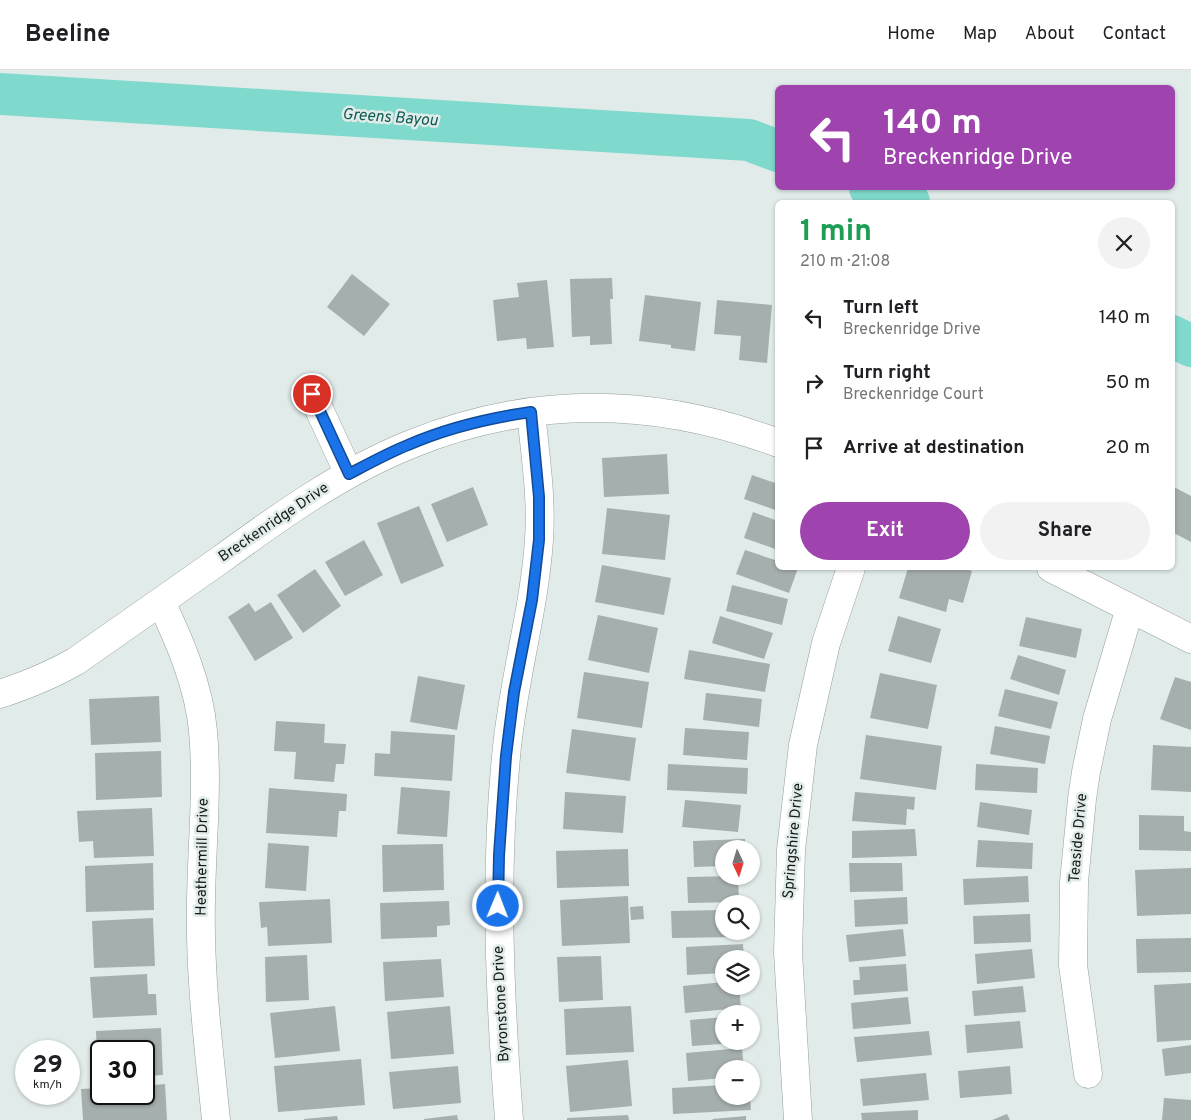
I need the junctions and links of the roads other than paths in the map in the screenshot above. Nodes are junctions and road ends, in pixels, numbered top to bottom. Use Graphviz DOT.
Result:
graph roads {
  1 [pos="312,394"];
  2 [pos="531,412"];
  3 [pos="775,442"];
  4 [pos="349,474"];
  5 [pos="850,570"];
  6 [pos="1055,570"];
  7 [pos="161,602"];
  8 [pos="1130,608"];
  9 [pos="1191,639"];
  10 [pos="0,694"];
  11 [pos="1088,1074"];
  12 [pos="216,1120"];
  13 [pos="509,1120"];
  14 [pos="798,1120"];
  1 -- 4 [label="street"];
  2 -- 3 [label="street, Breckenridge Drive"];
  2 -- 4 [label="street, Breckenridge Drive"];
  2 -- 13 [label="street, Byronstone Drive"];
  4 -- 7 [label="street, Breckenridge Drive"];
  5 -- 14 [label="street, Springshire Drive"];
  6 -- 8 [label="street"];
  7 -- 10 [label="street, Breckenridge Drive"];
  7 -- 12 [label="street, Heathermill Drive"];
  8 -- 9 [label="street"];
  8 -- 11 [label="street, Teaside Drive"];
}
